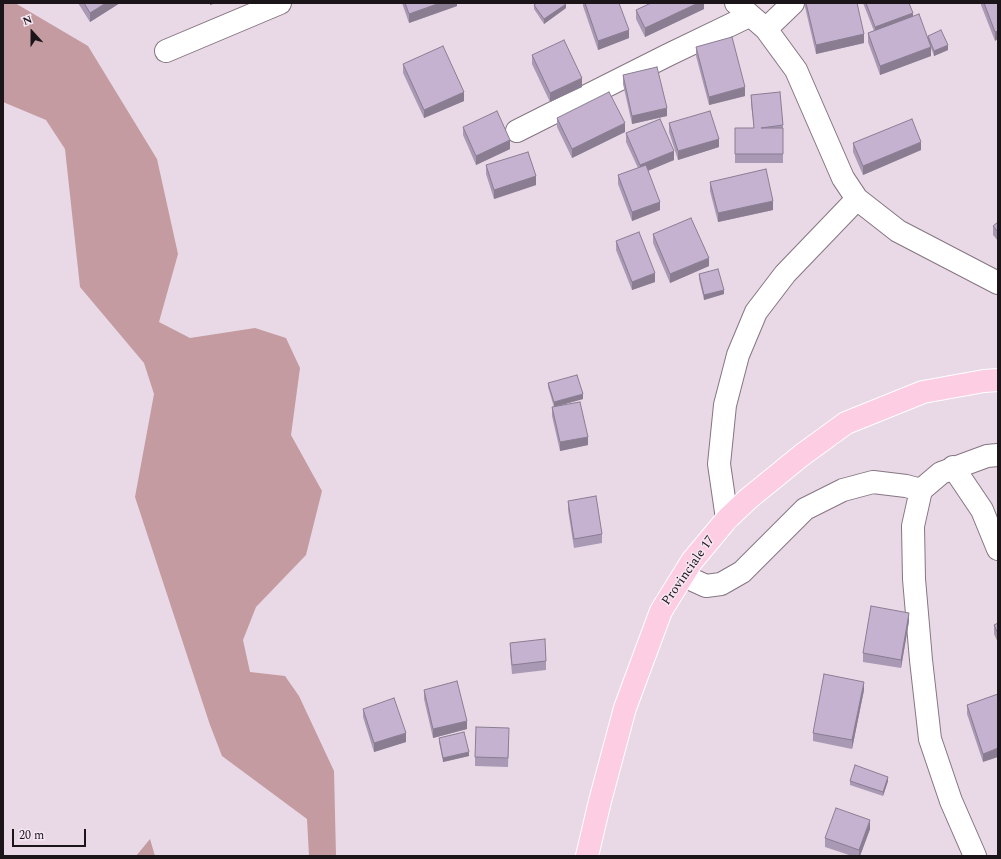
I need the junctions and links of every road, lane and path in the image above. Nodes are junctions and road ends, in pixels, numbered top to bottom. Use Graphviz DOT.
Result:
graph roads {
  1 [pos="280,3"];
  2 [pos="791,4"];
  3 [pos="750,16"];
  4 [pos="166,51"];
  5 [pos="517,131"];
  6 [pos="858,199"];
  7 [pos="998,282"];
  8 [pos="998,380"];
  9 [pos="998,455"];
  10 [pos="953,467"];
  11 [pos="921,490"];
  12 [pos="727,519"];
  13 [pos="998,549"];
  14 [pos="684,576"];
  15 [pos="587,856"];
  16 [pos="975,856"];
  1 -- 4 [label="street"];
  2 -- 3 [label="street"];
  3 -- 5 [label="street"];
  3 -- 6 [label="street"];
  6 -- 7 [label="street"];
  6 -- 12 [label="street"];
  8 -- 12 [label="main road, Provinciale 17"];
  9 -- 10 [label="street"];
  10 -- 11 [label="street"];
  10 -- 13 [label="street"];
  11 -- 14 [label="street"];
  11 -- 16 [label="street"];
  12 -- 14 [label="main road, Provinciale 17"];
  14 -- 15 [label="main road, Provinciale 17"];
}
